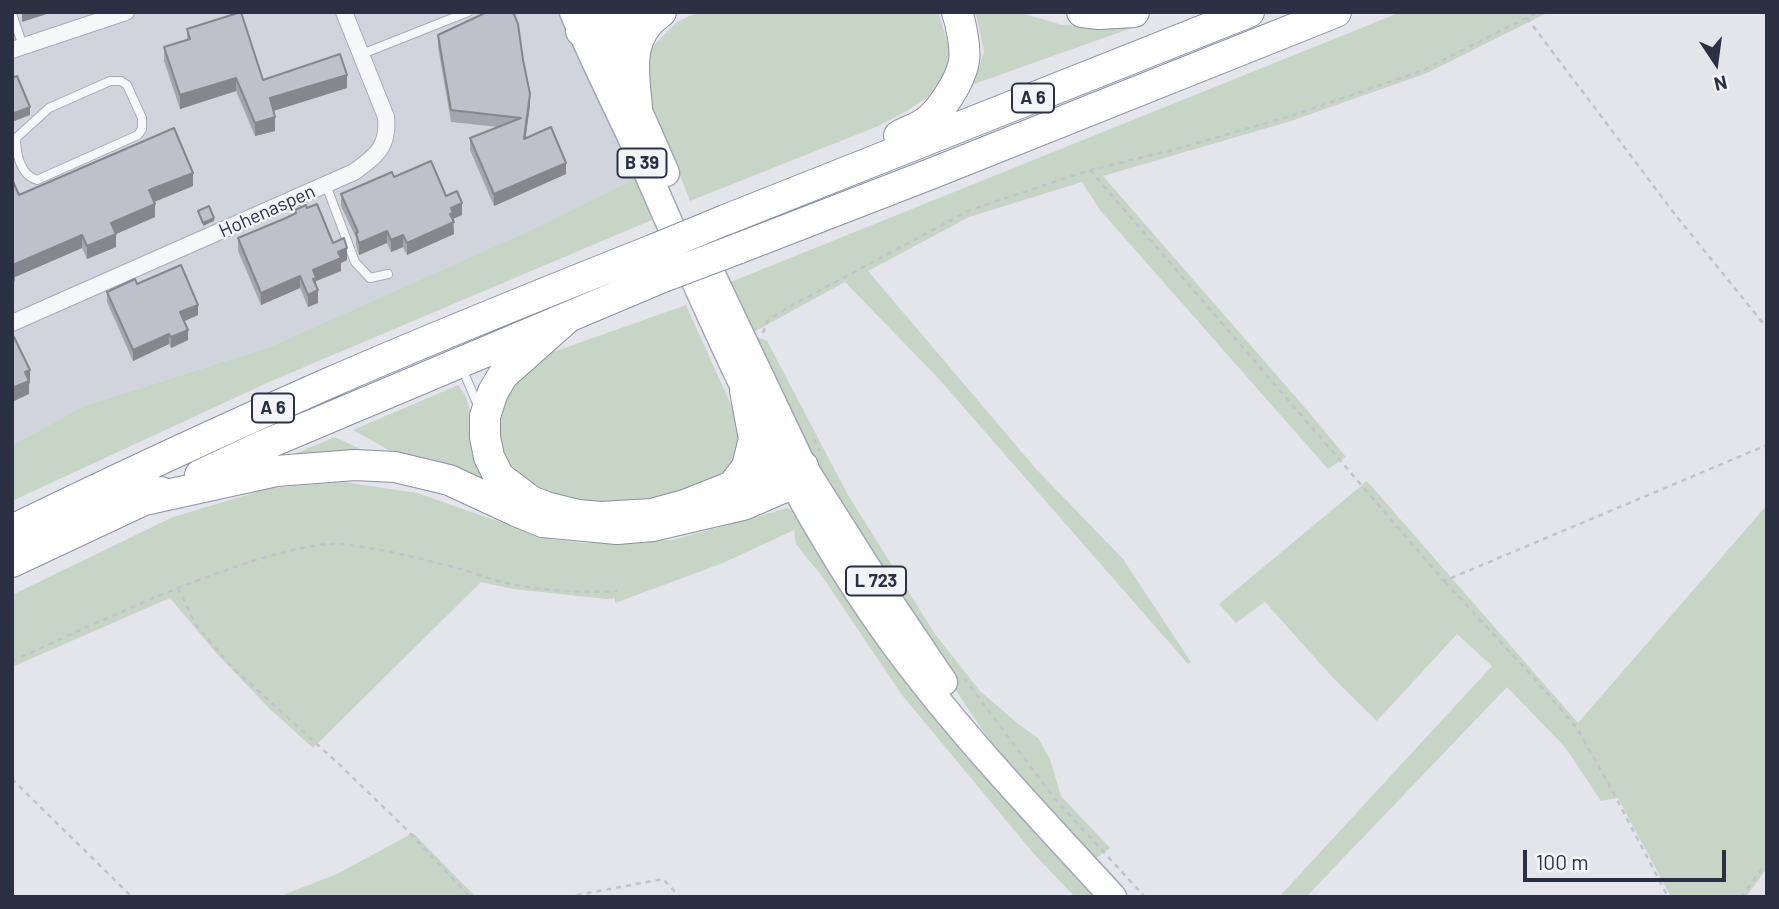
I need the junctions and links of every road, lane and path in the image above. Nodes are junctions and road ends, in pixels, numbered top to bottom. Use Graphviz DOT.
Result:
graph roads {
  1 [pos="125,12"];
  2 [pos="344,12"];
  3 [pos="468,12"];
  4 [pos="957,12"];
  5 [pos="1082,12"];
  6 [pos="1134,12"];
  7 [pos="1249,12"];
  8 [pos="1336,12"];
  9 [pos="1538,12"];
  10 [pos="12,14"];
  11 [pos="658,14"];
  12 [pos="1527,18"];
  13 [pos="591,19"];
  14 [pos="18,48"];
  15 [pos="362,54"];
  16 [pos="637,106"];
  17 [pos="14,154"];
  18 [pos="1090,170"];
  19 [pos="817,184"];
  20 [pos="326,185"];
  21 [pos="388,274"];
  22 [pos="566,319"];
  23 [pos="12,323"];
  24 [pos="1767,328"];
  25 [pos="761,339"];
  26 [pos="459,362"];
  27 [pos="745,391"];
  28 [pos="485,416"];
  29 [pos="1767,445"];
  30 [pos="800,456"];
  31 [pos="731,488"];
  32 [pos="144,500"];
  33 [pos="12,530"];
  34 [pos="12,562"];
  35 [pos="1444,581"];
  36 [pos="178,588"];
  37 [pos="617,591"];
  38 [pos="12,661"];
  39 [pos="959,671"];
  40 [pos="12,779"];
  41 [pos="1767,862"];
  42 [pos="132,897"];
  43 [pos="470,897"];
  44 [pos="567,897"];
  45 [pos="680,897"];
  46 [pos="1113,897"];
  47 [pos="1145,897"];
  48 [pos="1668,897"];
  49 [pos="1741,897"];
  1 -- 14 [label="street"];
  2 -- 15 [label="street, Hohenaspen"];
  3 -- 15 [label="lane"];
  4 -- 19 [label="highway"];
  5 -- 6 [label="highway"];
  7 -- 19 [label="highway, A 6"];
  8 -- 22 [label="highway, A 6, bridge"];
  9 -- 12 [label="path"];
  10 -- 14 [label="lane"];
  11 -- 13 [label="highway"];
  11 -- 16 [label="highway"];
  12 -- 18 [label="path"];
  12 -- 24 [label="path"];
  13 -- 16 [label="main road, B 39"];
  13 -- 27 [label="main road, B 39"];
  15 -- 20 [label="street, Hohenaspen"];
  16 -- 30 [label="main road, B 39"];
  17 -- 17 [label="lane"];
  18 -- 25 [label="path"];
  18 -- 35 [label="path"];
  19 -- 33 [label="highway, A 6, bridge"];
  20 -- 21 [label="lane"];
  20 -- 23 [label="street, Hohenaspen"];
  22 -- 26 [label="highway, A 6"];
  22 -- 28 [label="highway"];
  26 -- 28 [label="lane"];
  26 -- 32 [label="highway, A 6"];
  27 -- 30 [label="main road, L 723"];
  27 -- 31 [label="highway"];
  28 -- 31 [label="highway"];
  29 -- 35 [label="path"];
  30 -- 31 [label="highway"];
  30 -- 32 [label="highway"];
  30 -- 46 [label="main road, L 723"];
  32 -- 34 [label="highway, A 6"];
  35 -- 48 [label="path"];
  36 -- 37 [label="path"];
  36 -- 38 [label="path"];
  36 -- 43 [label="path"];
  39 -- 47 [label="path"];
  40 -- 42 [label="path"];
  41 -- 49 [label="path"];
  44 -- 45 [label="path"];
}
